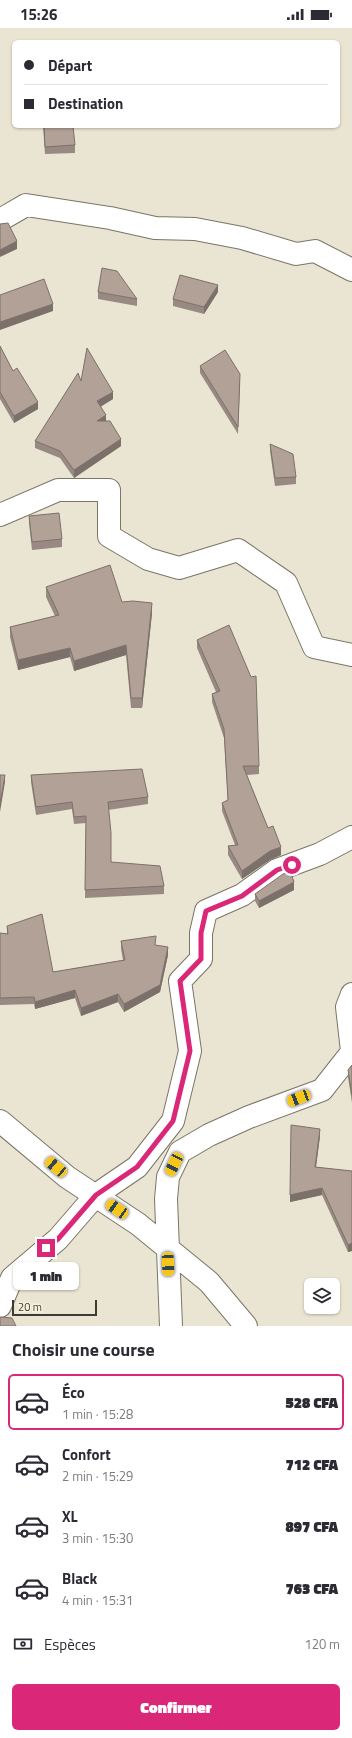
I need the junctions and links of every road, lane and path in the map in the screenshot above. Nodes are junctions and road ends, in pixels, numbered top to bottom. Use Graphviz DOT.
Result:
graph roads {
  1 [pos="0,220"];
  2 [pos="352,270"];
  3 [pos="0,515"];
  4 [pos="352,655"];
  5 [pos="352,837"];
  6 [pos="352,994"];
  7 [pos="352,1051"];
  8 [pos="0,1121"];
  9 [pos="96,1195"];
  10 [pos="168,1249"];
  11 [pos="0,1306"];
  12 [pos="171,1326"];
  13 [pos="246,1326"];
  1 -- 2 [label="street"];
  3 -- 4 [label="street"];
  5 -- 9 [label="street"];
  6 -- 7 [label="street"];
  7 -- 10 [label="street"];
  8 -- 9 [label="street"];
  9 -- 10 [label="street"];
  9 -- 11 [label="street"];
  10 -- 12 [label="street"];
  10 -- 13 [label="street"];
}
